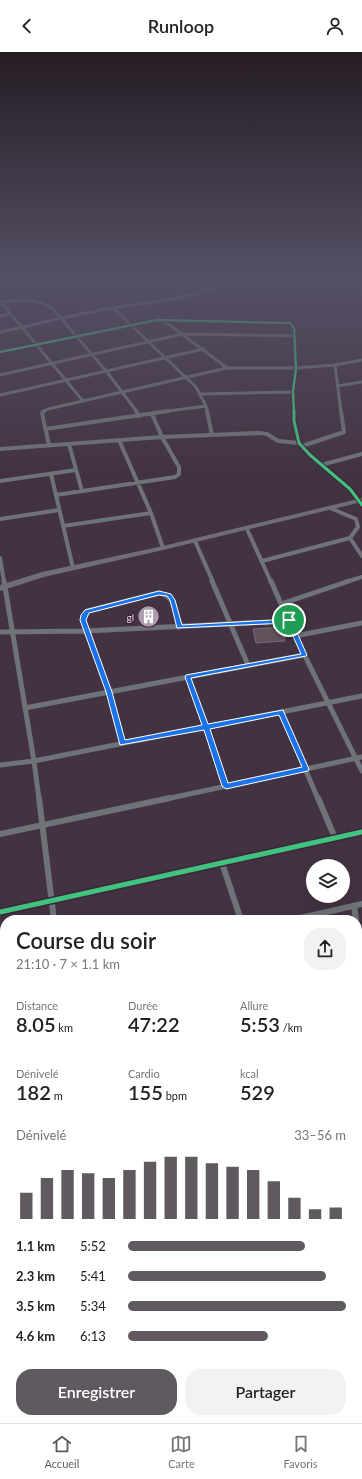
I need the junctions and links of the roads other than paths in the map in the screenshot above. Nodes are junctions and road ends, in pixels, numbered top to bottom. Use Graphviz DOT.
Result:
graph roads {
  1 [pos="47,342"];
  2 [pos="81,342"];
  3 [pos="147,342"];
  4 [pos="194,342"];
  5 [pos="294,342"];
  6 [pos="37,344"];
  7 [pos="204,349"];
  8 [pos="0,352"];
  9 [pos="91,354"];
  10 [pos="164,358"];
  11 [pos="362,360"];
  12 [pos="52,363"];
  13 [pos="335,365"];
  14 [pos="227,368"];
  15 [pos="296,368"];
  16 [pos="106,371"];
  17 [pos="0,375"];
  18 [pos="185,377"];
  19 [pos="65,380"];
  20 [pos="362,382"];
  21 [pos="337,386"];
  22 [pos="123,392"];
  23 [pos="293,392"];
  24 [pos="200,394"];
  25 [pos="0,395"];
  26 [pos="83,401"];
  27 [pos="206,406"];
  28 [pos="152,414"];
  29 [pos="138,416"];
  30 [pos="45,429"];
  31 [pos="212,435"];
  32 [pos="162,438"];
  33 [pos="119,440"];
  34 [pos="69,444"];
  35 [pos="49,445"];
  36 [pos="301,445"];
  37 [pos="0,448"];
  38 [pos="362,454"];
  39 [pos="321,465"];
  40 [pos="76,470"];
  41 [pos="51,474"];
  42 [pos="0,481"];
  43 [pos="138,483"];
  44 [pos="82,491"];
  45 [pos="56,495"];
  46 [pos="361,502"];
  47 [pos="330,508"];
  48 [pos="59,510"];
  49 [pos="150,513"];
  50 [pos="0,519"];
  51 [pos="63,526"];
  52 [pos="247,529"];
  53 [pos="350,538"];
  54 [pos="195,541"];
  55 [pos="163,548"];
  56 [pos="362,556"];
  57 [pos="0,558"];
  58 [pos="262,561"];
  59 [pos="73,568"];
  60 [pos="362,577"];
  61 [pos="2,587"];
  62 [pos="281,604"];
  63 [pos="289,620"];
  64 [pos="231,624"];
  65 [pos="362,624"];
  66 [pos="179,627"];
  67 [pos="13,631"];
  68 [pos="86,631"];
  69 [pos="0,632"];
  70 [pos="295,636"];
  71 [pos="304,655"];
  72 [pos="248,665"];
  73 [pos="188,677"];
  74 [pos="109,692"];
  75 [pos="362,696"];
  76 [pos="328,702"];
  77 [pos="25,708"];
  78 [pos="281,712"];
  79 [pos="206,727"];
  80 [pos="122,744"];
  81 [pos="359,757"];
  82 [pos="34,761"];
  83 [pos="0,765"];
  84 [pos="306,769"];
  85 [pos="362,771"];
  86 [pos="226,786"];
  87 [pos="41,825"];
  88 [pos="362,832"];
  89 [pos="0,834"];
  90 [pos="335,838"];
  91 [pos="222,863"];
  92 [pos="50,901"];
  93 [pos="362,904"];
  94 [pos="354,906"];
  95 [pos="0,912"];
  96 [pos="53,915"];
  97 [pos="239,915"];
  98 [pos="314,915"];
  99 [pos="355,915"];
  1 -- 6 [label="street"];
  2 -- 9 [label="street"];
  3 -- 9 [label="street"];
  3 -- 10 [label="street"];
  4 -- 7 [label="street"];
  5 -- 15 [label="street"];
  6 -- 8 [label="street"];
  6 -- 12 [label="street"];
  7 -- 10 [label="street"];
  7 -- 14 [label="street"];
  9 -- 12 [label="street"];
  9 -- 16 [label="street"];
  10 -- 16 [label="street"];
  10 -- 18 [label="street"];
  11 -- 13 [label="street"];
  12 -- 17 [label="street"];
  12 -- 19 [label="street"];
  13 -- 15 [label="street"];
  13 -- 21 [label="street"];
  14 -- 15 [label="street"];
  14 -- 18 [label="street"];
  15 -- 23 [label="street"];
  16 -- 19 [label="street"];
  16 -- 22 [label="street"];
  18 -- 22 [label="street"];
  18 -- 24 [label="street"];
  19 -- 25 [label="street"];
  19 -- 26 [label="street"];
  20 -- 21 [label="street"];
  21 -- 36 [label="street"];
  22 -- 26 [label="street"];
  22 -- 29 [label="street"];
  23 -- 24 [label="street"];
  23 -- 36 [label="street"];
  24 -- 27 [label="street"];
  26 -- 30 [label="street"];
  27 -- 28 [label="street"];
  27 -- 31 [label="street"];
  28 -- 29 [label="street"];
  28 -- 32 [label="street"];
  29 -- 30 [label="street"];
  30 -- 35 [label="street"];
  31 -- 32 [label="street"];
  31 -- 36 [label="street"];
  32 -- 33 [label="street"];
  32 -- 43 [label="street"];
  33 -- 34 [label="street"];
  33 -- 43 [label="street"];
  34 -- 35 [label="street"];
  34 -- 40 [label="street"];
  35 -- 37 [label="street"];
  36 -- 39 [label="street"];
  38 -- 39 [label="street"];
  39 -- 46 [label="street"];
  40 -- 41 [label="street"];
  40 -- 44 [label="street"];
  41 -- 42 [label="street"];
  41 -- 45 [label="street"];
  43 -- 44 [label="street"];
  43 -- 49 [label="street"];
  44 -- 45 [label="street"];
  45 -- 48 [label="street"];
  46 -- 47 [label="highway"];
  47 -- 52 [label="highway"];
  47 -- 53 [label="street"];
  48 -- 50 [label="street"];
  48 -- 51 [label="street"];
  49 -- 51 [label="street"];
  49 -- 55 [label="street"];
  51 -- 59 [label="street"];
  52 -- 54 [label="highway"];
  52 -- 58 [label="street"];
  53 -- 56 [label="street"];
  53 -- 58 [label="street"];
  54 -- 55 [label="highway"];
  54 -- 64 [label="street"];
  55 -- 59 [label="highway"];
  57 -- 61 [label="street"];
  58 -- 62 [label="street"];
  59 -- 61 [label="highway"];
  60 -- 62 [label="street"];
  61 -- 67 [label="street"];
  62 -- 63 [label="street"];
  63 -- 64 [label="street"];
  63 -- 70 [label="street"];
  64 -- 66 [label="street"];
  64 -- 72 [label="street"];
  65 -- 70 [label="street"];
  66 -- 68 [label="street"];
  66 -- 68 [label="street"];
  67 -- 68 [label="street"];
  67 -- 69 [label="street"];
  67 -- 77 [label="street"];
  68 -- 74 [label="street"];
  70 -- 71 [label="street"];
  71 -- 72 [label="street"];
  71 -- 76 [label="street"];
  72 -- 73 [label="street"];
  73 -- 74 [label="street"];
  73 -- 79 [label="street"];
  74 -- 77 [label="street"];
  74 -- 80 [label="street"];
  75 -- 76 [label="street"];
  76 -- 78 [label="street"];
  76 -- 81 [label="street"];
  77 -- 82 [label="street"];
  78 -- 79 [label="street"];
  78 -- 84 [label="street"];
  79 -- 80 [label="street"];
  79 -- 86 [label="street"];
  80 -- 82 [label="street"];
  81 -- 84 [label="street"];
  81 -- 85 [label="street"];
  82 -- 83 [label="street"];
  82 -- 87 [label="street"];
  84 -- 86 [label="street"];
  84 -- 90 [label="street"];
  86 -- 87 [label="street"];
  87 -- 89 [label="street"];
  87 -- 92 [label="street"];
  88 -- 90 [label="street"];
  90 -- 91 [label="street"];
  91 -- 92 [label="street"];
  91 -- 97 [label="street"];
  92 -- 95 [label="street"];
  92 -- 96 [label="street"];
  93 -- 94 [label="street"];
  94 -- 98 [label="street"];
  94 -- 99 [label="street"];
}
